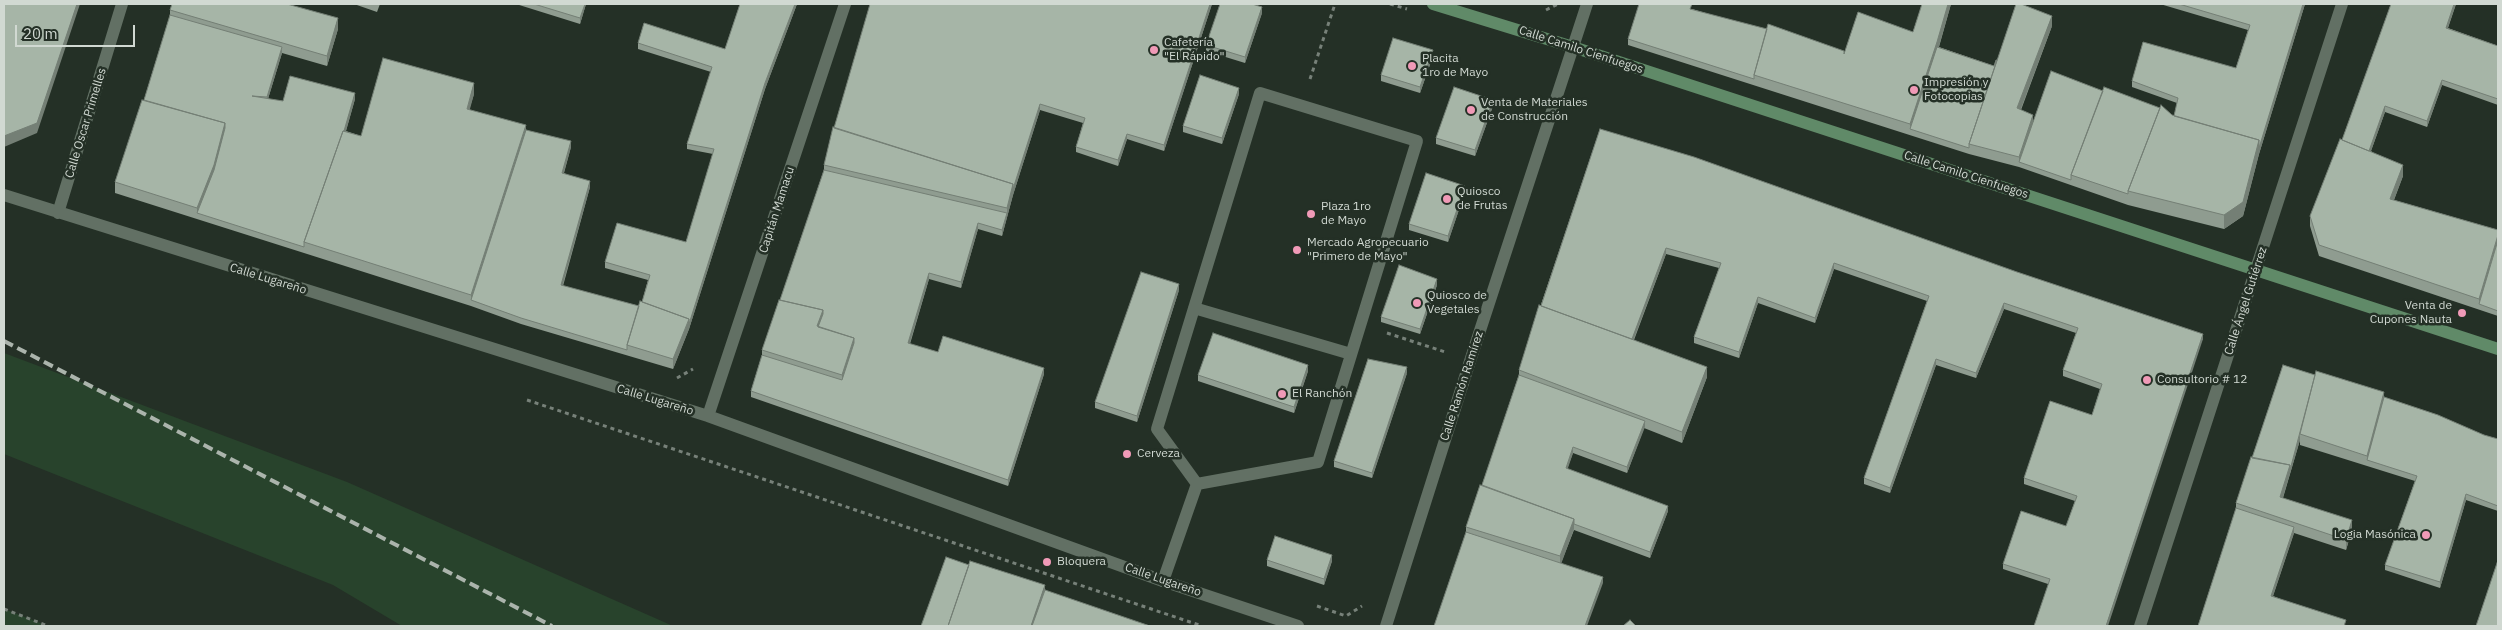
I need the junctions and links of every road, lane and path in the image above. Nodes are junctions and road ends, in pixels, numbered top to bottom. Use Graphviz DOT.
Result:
graph roads {
  1 [pos="122,4"];
  2 [pos="845,4"];
  3 [pos="1335,4"];
  4 [pos="1390,4"];
  5 [pos="1433,4"];
  6 [pos="1587,4"];
  7 [pos="2342,4"];
  8 [pos="1408,10"];
  9 [pos="1573,47"];
  10 [pos="1301,106"];
  11 [pos="4,195"];
  12 [pos="58,213"];
  13 [pos="2256,270"];
  14 [pos="1194,308"];
  15 [pos="1361,324"];
  16 [pos="2498,349"];
  17 [pos="1351,354"];
  18 [pos="1471,358"];
  19 [pos="699,366"];
  20 [pos="674,379"];
  21 [pos="527,400"];
  22 [pos="708,416"];
  23 [pos="1197,484"];
  24 [pos="1163,581"];
  25 [pos="1309,603"];
  26 [pos="1363,606"];
  27 [pos="4,609"];
  28 [pos="48,626"];
  29 [pos="1202,626"];
  30 [pos="1298,626"];
  31 [pos="1386,626"];
  32 [pos="2140,626"];
  1 -- 12 [label="street, Calle Oscar Primelles"];
  2 -- 22 [label="street, Capitán Mamacu"];
  3 -- 10 [label="path"];
  4 -- 8 [label="path"];
  5 -- 9 [label="main road, Calle Camilo Cienfuegos"];
  6 -- 9 [label="street, Calle Ramón Ramírez"];
  7 -- 13 [label="street, Calle Ángel Gutiérrez"];
  9 -- 13 [label="main road, Calle Camilo Cienfuegos"];
  9 -- 18 [label="street, Calle Ramón Ramírez"];
  10 -- 14 [label="street"];
  10 -- 15 [label="street"];
  11 -- 12 [label="street, Calle Lugareño"];
  12 -- 22 [label="street, Calle Lugareño"];
  13 -- 16 [label="main road, Calle Camilo Cienfuegos"];
  13 -- 32 [label="street, Calle Ángel Gutiérrez"];
  14 -- 17 [label="street"];
  14 -- 23 [label="street"];
  15 -- 17 [label="street"];
  15 -- 18 [label="path"];
  17 -- 23 [label="street"];
  18 -- 31 [label="street, Calle Ramón Ramírez"];
  19 -- 20 [label="path"];
  21 -- 29 [label="path"];
  22 -- 24 [label="street, Calle Lugareño"];
  23 -- 24 [label="street"];
  24 -- 30 [label="street, Calle Lugareño"];
  25 -- 26 [label="path"];
  27 -- 28 [label="path"];
}
